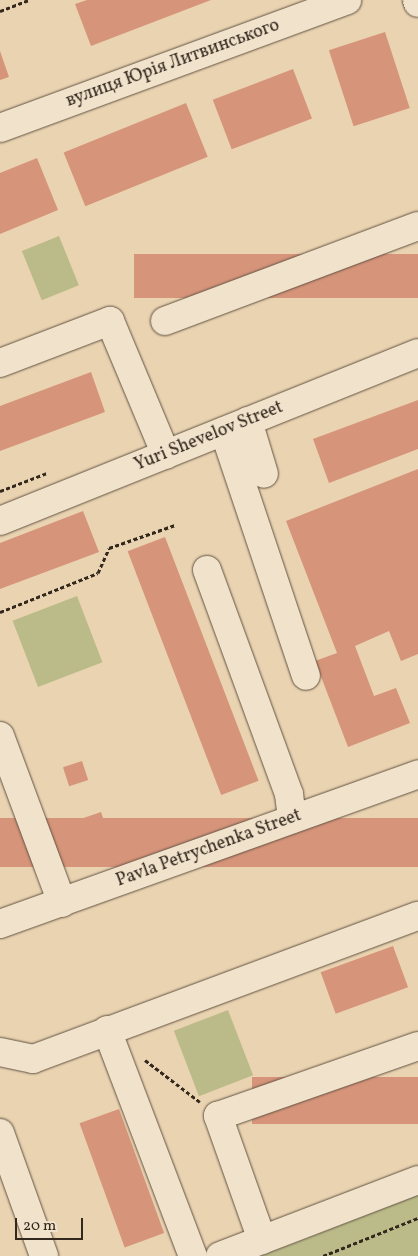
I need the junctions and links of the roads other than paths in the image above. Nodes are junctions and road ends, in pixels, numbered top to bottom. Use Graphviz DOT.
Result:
graph roads {
  1 [pos="347,0"];
  2 [pos="0,128"];
  3 [pos="418,226"];
  4 [pos="164,321"];
  5 [pos="418,353"];
  6 [pos="0,363"];
  7 [pos="236,426"];
  8 [pos="166,455"];
  9 [pos="264,474"];
  10 [pos="0,521"];
  11 [pos="207,570"];
  12 [pos="306,676"];
  13 [pos="0,736"];
  14 [pos="418,774"];
  15 [pos="292,819"];
  16 [pos="62,903"];
  17 [pos="418,916"];
  18 [pos="0,924"];
  19 [pos="107,1030"];
  20 [pos="418,1046"];
  21 [pos="0,1052"];
  22 [pos="0,1133"];
  23 [pos="418,1180"];
  24 [pos="262,1240"];
  25 [pos="44,1256"];
  26 [pos="193,1256"];
  27 [pos="220,1256"];
  1 -- 2 [label="street, вулиця Юрія Литвинського"];
  3 -- 4 [label="street"];
  5 -- 7 [label="street, Yuri Shevelov Street"];
  6 -- 8 [label="street"];
  7 -- 8 [label="street, Yuri Shevelov Street"];
  7 -- 9 [label="street"];
  7 -- 12 [label="street"];
  8 -- 10 [label="street, Yuri Shevelov Street"];
  11 -- 15 [label="street"];
  13 -- 16 [label="street"];
  14 -- 15 [label="street, Pavla Petrychenka Street"];
  15 -- 16 [label="street, Pavla Petrychenka Street"];
  16 -- 18 [label="street, Pavla Petrychenka Street"];
  17 -- 19 [label="street"];
  19 -- 21 [label="street"];
  19 -- 26 [label="street"];
  20 -- 24 [label="street"];
  22 -- 25 [label="street"];
  23 -- 24 [label="street"];
  24 -- 27 [label="street"];
}
